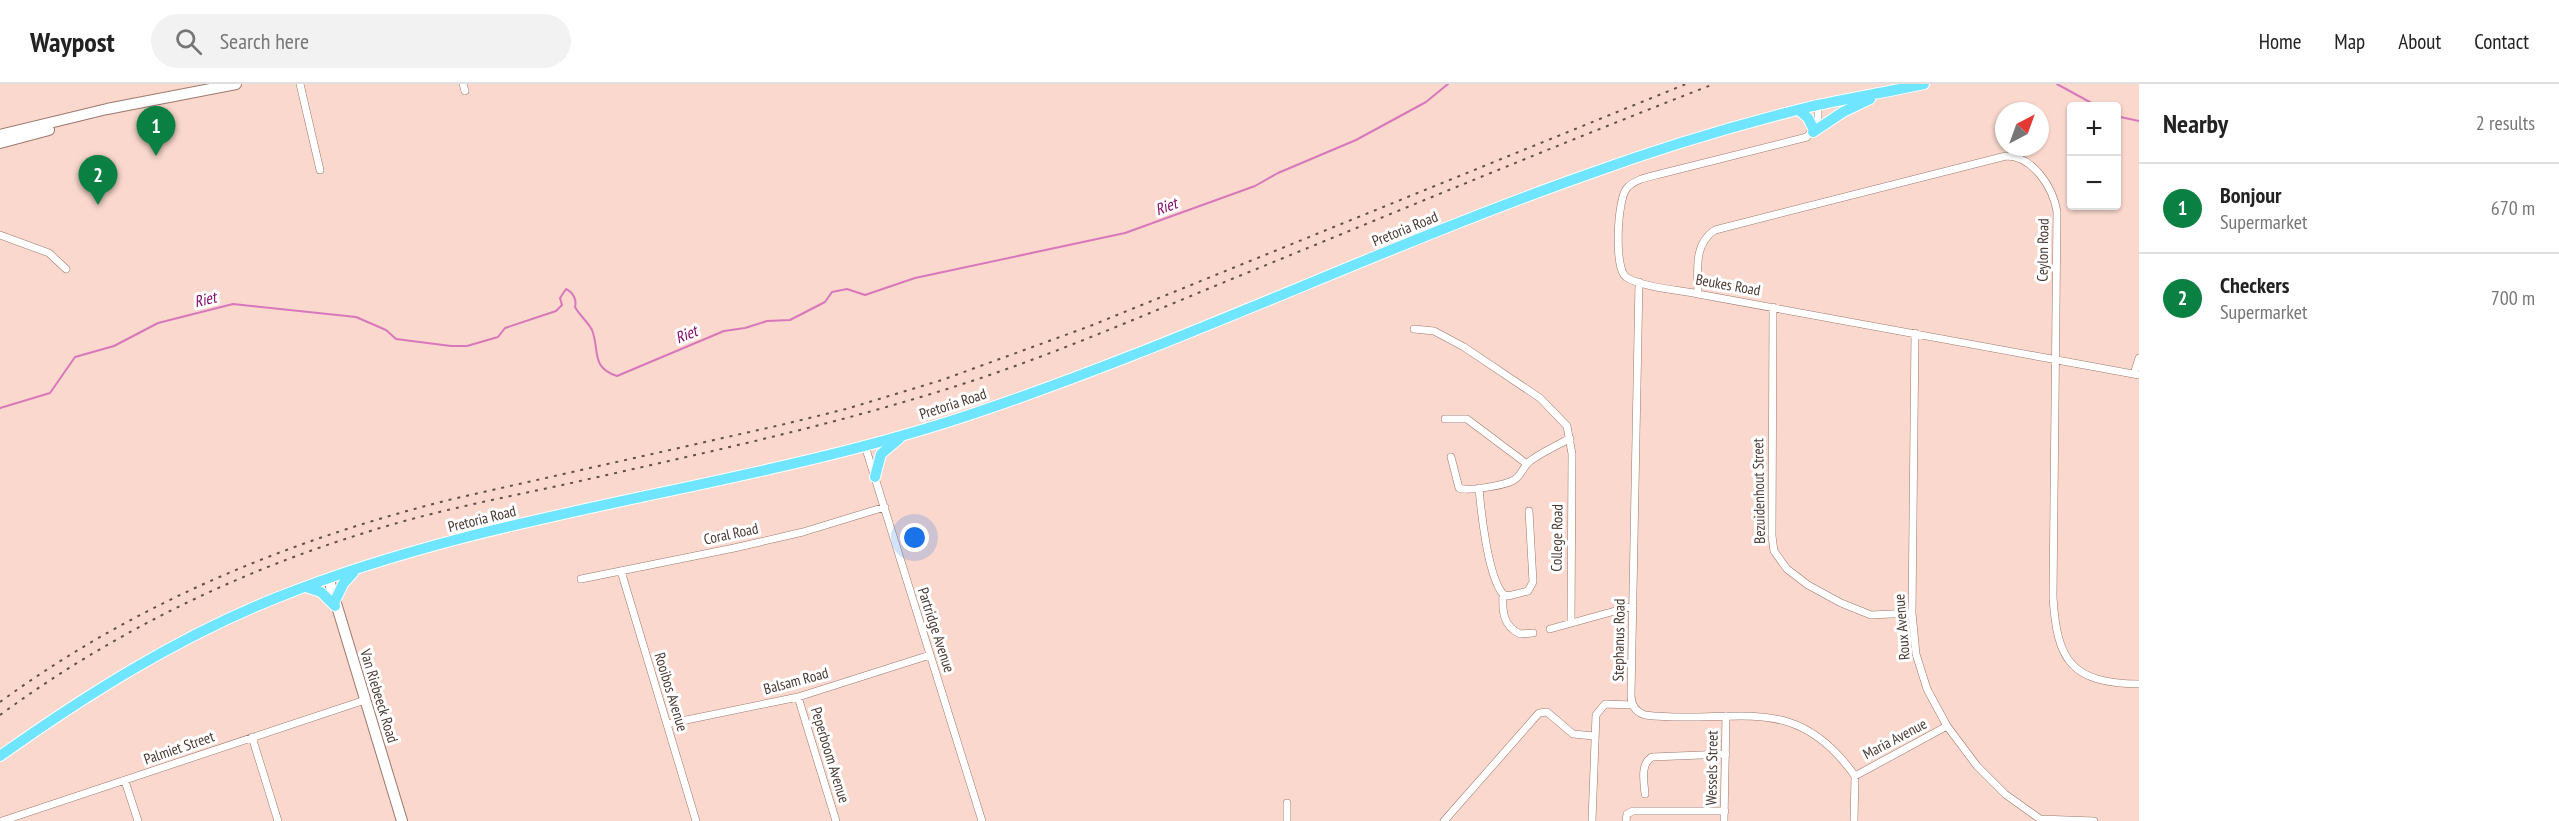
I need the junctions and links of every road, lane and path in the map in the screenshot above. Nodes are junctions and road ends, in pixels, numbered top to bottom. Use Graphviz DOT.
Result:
graph roads {
  1 [pos="236,84"];
  2 [pos="300,84"];
  3 [pos="1924,84"];
  4 [pos="193,91"];
  5 [pos="1881,93"];
  6 [pos="1818,105"];
  7 [pos="1799,110"];
  8 [pos="1814,131"];
  9 [pos="0,140"];
  10 [pos="320,170"];
  11 [pos="0,236"];
  12 [pos="66,268"];
  13 [pos="1638,282"];
  14 [pos="1698,294"];
  15 [pos="1773,307"];
  16 [pos="1414,329"];
  17 [pos="1915,333"];
  18 [pos="2139,358"];
  19 [pos="2056,359"];
  20 [pos="2136,375"];
  21 [pos="1445,419"];
  22 [pos="904,435"];
  23 [pos="1570,438"];
  24 [pos="865,446"];
  25 [pos="1451,457"];
  26 [pos="1527,464"];
  27 [pos="875,477"];
  28 [pos="1479,488"];
  29 [pos="885,507"];
  30 [pos="1529,511"];
  31 [pos="355,571"];
  32 [pos="621,571"];
  33 [pos="581,579"];
  34 [pos="329,580"];
  35 [pos="306,587"];
  36 [pos="1503,594"];
  37 [pos="335,604"];
  38 [pos="1633,606"];
  39 [pos="1912,612"];
  40 [pos="1571,623"];
  41 [pos="1550,629"];
  42 [pos="1533,633"];
  43 [pos="930,655"];
  44 [pos="2139,684"];
  45 [pos="798,697"];
  46 [pos="365,700"];
  47 [pos="1633,705"];
  48 [pos="1726,716"];
  49 [pos="667,724"];
  50 [pos="1947,726"];
  51 [pos="252,736"];
  52 [pos="1594,736"];
  53 [pos="1726,754"];
  54 [pos="0,756"];
  55 [pos="1855,776"];
  56 [pos="125,781"];
  57 [pos="1645,794"];
  58 [pos="1287,802"];
  59 [pos="1725,811"];
  60 [pos="2040,820"];
  61 [pos="2,821"];
  62 [pos="138,821"];
  63 [pos="278,821"];
  64 [pos="402,821"];
  65 [pos="696,821"];
  66 [pos="836,821"];
  67 [pos="982,821"];
  68 [pos="1287,821"];
  69 [pos="1444,821"];
  70 [pos="1592,821"];
  71 [pos="1626,821"];
  72 [pos="1724,821"];
  73 [pos="1854,821"];
  74 [pos="2094,821"];
  1 -- 4 [label="street"];
  2 -- 10 [label="street"];
  3 -- 5 [label="main road, Pretoria Road"];
  4 -- 9 [label="street"];
  5 -- 6 [label="main road, Pretoria Road"];
  5 -- 8 [label="main road"];
  6 -- 7 [label="main road, Pretoria Road"];
  6 -- 8 [label="street"];
  7 -- 8 [label="main road"];
  7 -- 22 [label="main road, Pretoria Road"];
  8 -- 13 [label="street"];
  11 -- 12 [label="street"];
  13 -- 14 [label="street, Beukes Road"];
  13 -- 38 [label="street, Stephanus Road"];
  14 -- 15 [label="street, Beukes Road"];
  14 -- 19 [label="street, Ceylon Road"];
  15 -- 17 [label="street, Beukes Road"];
  15 -- 39 [label="street, Bezuidenhout Street"];
  16 -- 23 [label="street"];
  17 -- 19 [label="street, Beukes Road"];
  17 -- 39 [label="street, Roux Avenue"];
  18 -- 20 [label="street"];
  19 -- 20 [label="street, Beukes Road"];
  19 -- 44 [label="street, Ceylon Road"];
  21 -- 26 [label="street"];
  22 -- 24 [label="main road, Pretoria Road"];
  22 -- 27 [label="main road"];
  23 -- 26 [label="street"];
  23 -- 40 [label="street, College Road"];
  24 -- 27 [label="street, Partridge Avenue"];
  24 -- 31 [label="main road, Pretoria Road"];
  25 -- 28 [label="street"];
  26 -- 28 [label="street"];
  27 -- 29 [label="street, Partridge Avenue"];
  28 -- 36 [label="street"];
  29 -- 32 [label="street, Coral Road"];
  29 -- 43 [label="street, Partridge Avenue"];
  30 -- 36 [label="street"];
  31 -- 34 [label="main road, Pretoria Road"];
  31 -- 37 [label="main road"];
  32 -- 33 [label="street, Coral Road"];
  32 -- 49 [label="street, Rooibos Avenue"];
  34 -- 35 [label="main road, Pretoria Road"];
  34 -- 37 [label="street, Van Riebeeck Road"];
  35 -- 37 [label="main road"];
  35 -- 54 [label="main road, Pretoria Road"];
  36 -- 42 [label="street"];
  37 -- 46 [label="street, Van Riebeeck Road"];
  38 -- 40 [label="street"];
  38 -- 47 [label="street, Stephanus Road"];
  39 -- 50 [label="street, Roux Avenue"];
  40 -- 41 [label="street"];
  43 -- 45 [label="street, Balsam Road"];
  43 -- 67 [label="street, Partridge Avenue"];
  45 -- 49 [label="street, Balsam Road"];
  45 -- 66 [label="street, Peperboom Avenue"];
  46 -- 51 [label="street, Palmiet Street"];
  46 -- 64 [label="street, Van Riebeeck Road"];
  47 -- 48 [label="street"];
  47 -- 52 [label="street"];
  48 -- 53 [label="street, Wessels Street"];
  48 -- 55 [label="street"];
  49 -- 65 [label="street, Rooibos Avenue"];
  50 -- 55 [label="street, Maria Avenue"];
  50 -- 60 [label="street, Roux Avenue"];
  51 -- 56 [label="street, Palmiet Street"];
  51 -- 63 [label="street"];
  52 -- 69 [label="street"];
  52 -- 70 [label="street"];
  53 -- 57 [label="street"];
  53 -- 59 [label="street, Wessels Street"];
  55 -- 73 [label="street"];
  56 -- 61 [label="street, Palmiet Street"];
  56 -- 62 [label="street"];
  58 -- 68 [label="street"];
  59 -- 71 [label="street"];
  59 -- 72 [label="street, Wessels Street"];
  60 -- 74 [label="street, Roux Avenue"];
}
